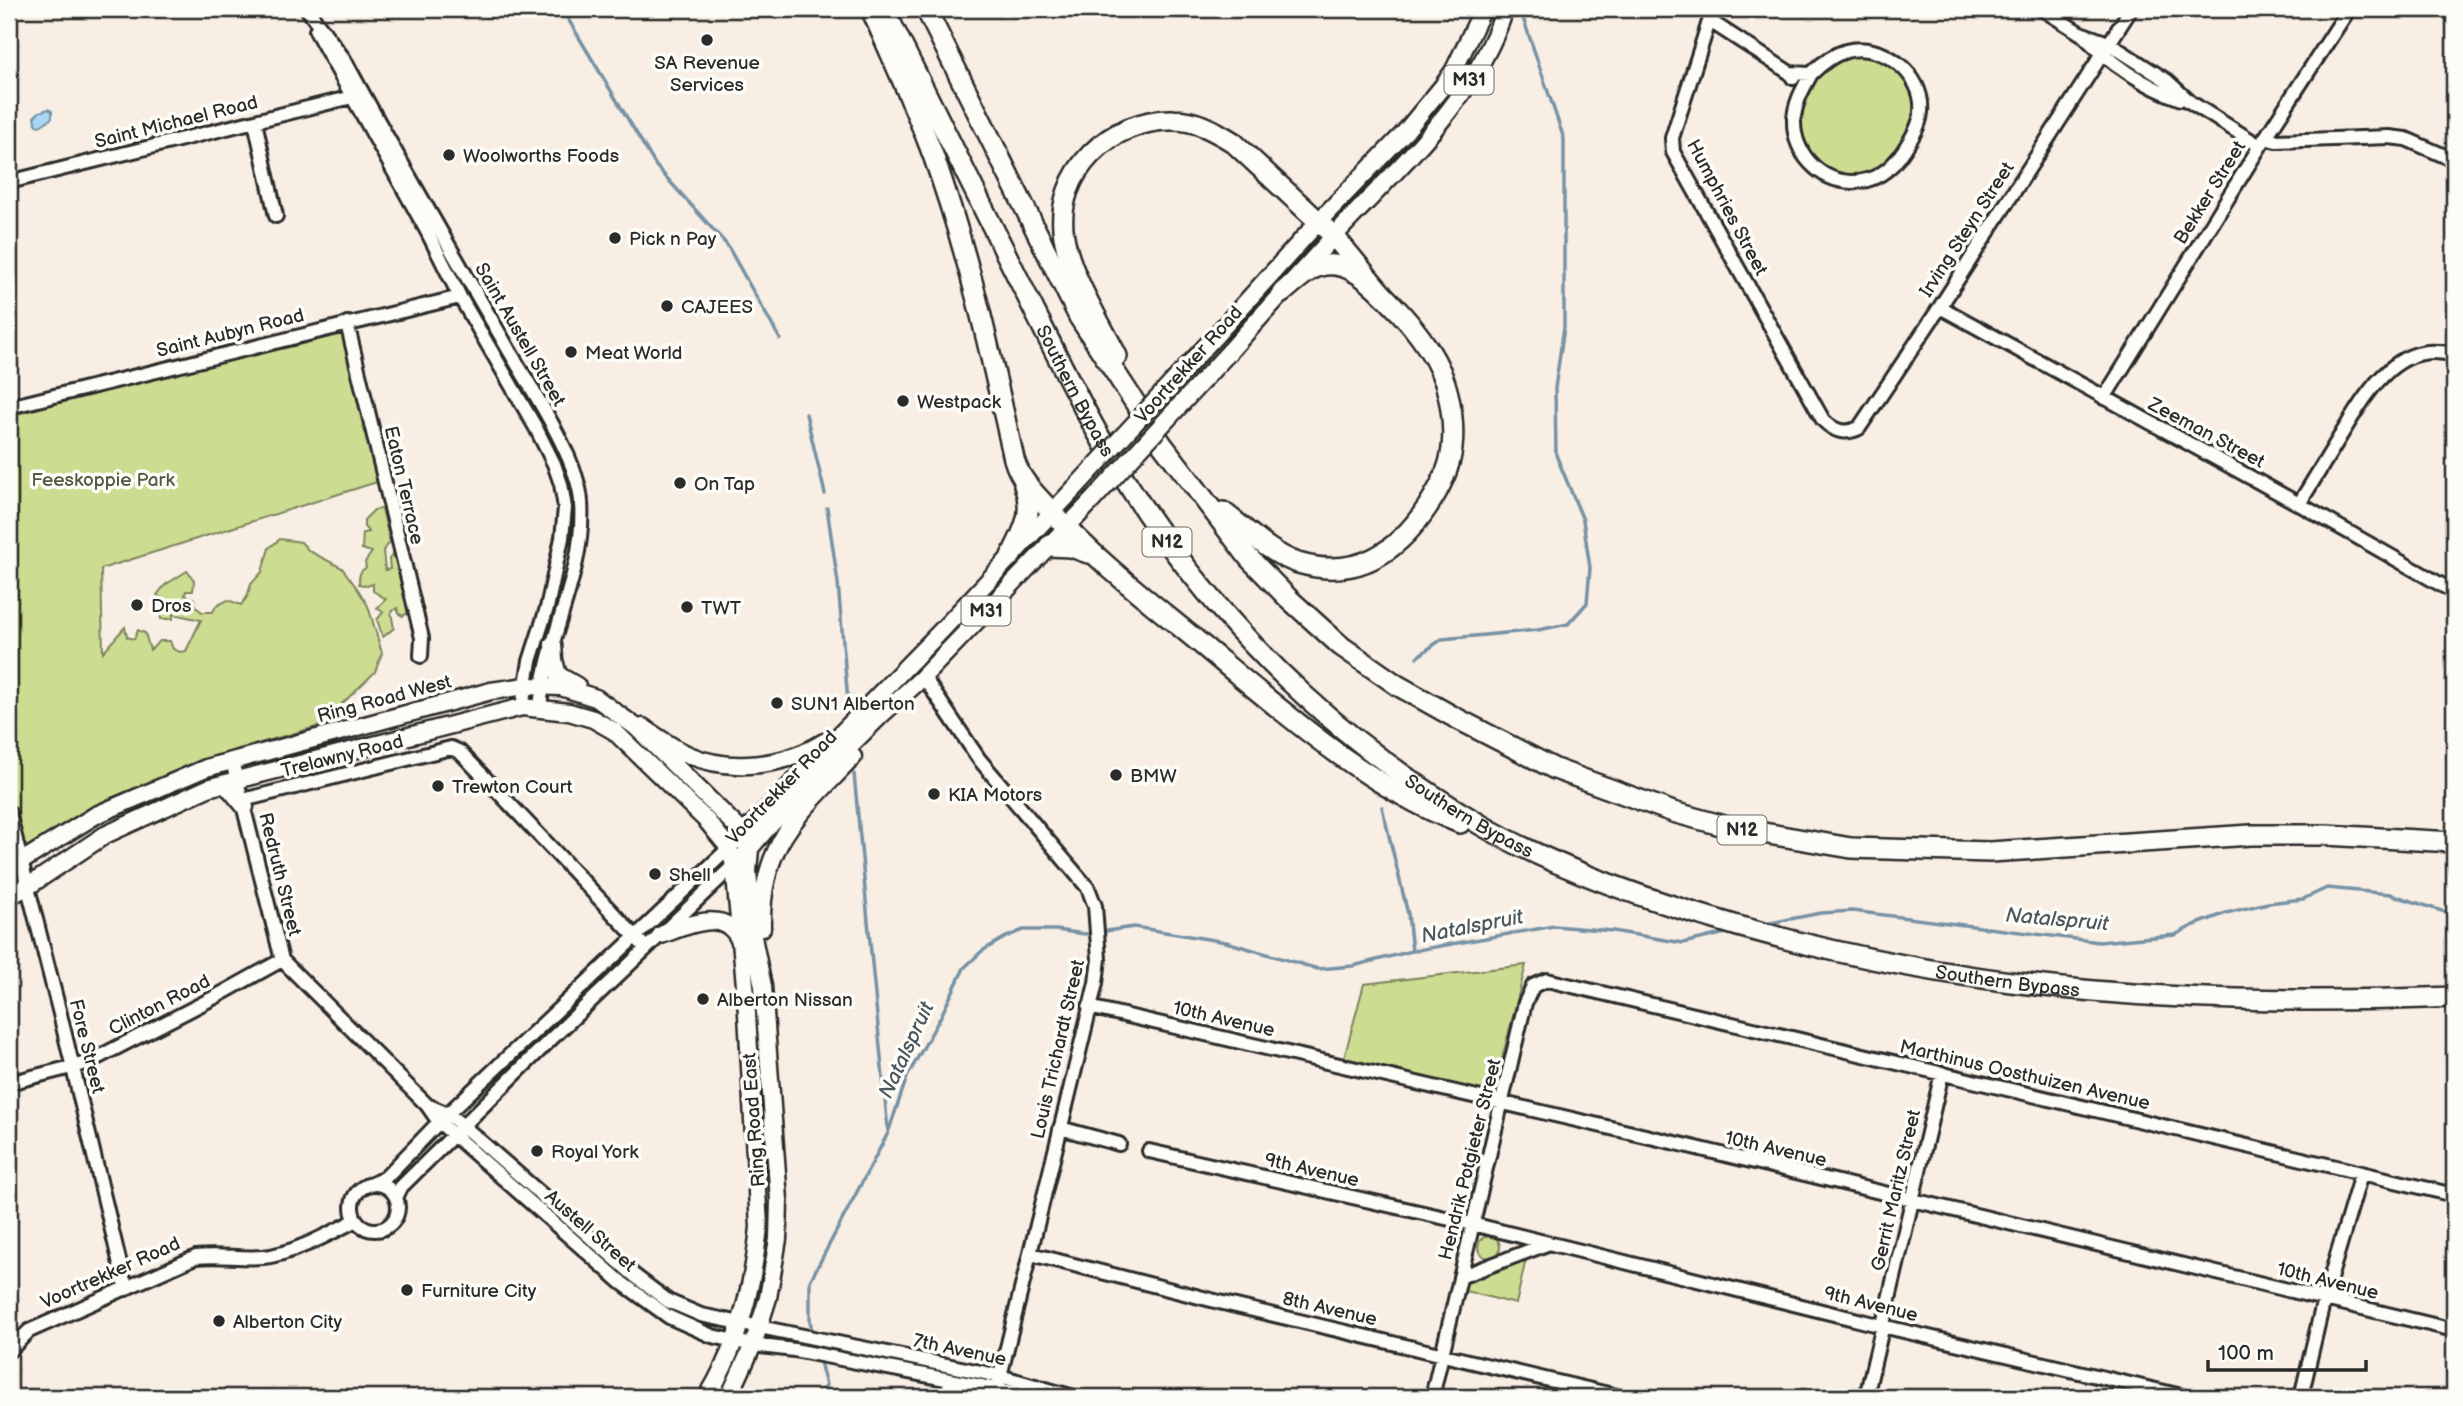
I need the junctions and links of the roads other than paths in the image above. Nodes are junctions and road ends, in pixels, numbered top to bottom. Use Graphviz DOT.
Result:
graph roads {
  1 [pos="306,9"];
  2 [pos="871,9"];
  3 [pos="884,9"];
  4 [pos="926,9"];
  5 [pos="1483,9"];
  6 [pos="1505,9"];
  7 [pos="2042,9"];
  8 [pos="2131,9"];
  9 [pos="2349,9"];
  10 [pos="1712,15"];
  11 [pos="2105,49"];
  12 [pos="1790,73"];
  13 [pos="1811,74"];
  14 [pos="1802,90"];
  15 [pos="352,97"];
  16 [pos="255,122"];
  17 [pos="2262,142"];
  18 [pos="2454,160"];
  19 [pos="9,182"];
  20 [pos="276,216"];
  21 [pos="1319,221"];
  22 [pos="1334,236"];
  23 [pos="1282,293"];
  24 [pos="1382,294"];
  25 [pos="460,297"];
  26 [pos="1940,307"];
  27 [pos="347,323"];
  28 [pos="2454,355"];
  29 [pos="2104,398"];
  30 [pos="9,407"];
  31 [pos="1818,412"];
  32 [pos="1162,444"];
  33 [pos="1022,480"];
  34 [pos="1200,494"];
  35 [pos="2299,504"];
  36 [pos="1052,513"];
  37 [pos="1067,528"];
  38 [pos="1049,546"];
  39 [pos="1011,556"];
  40 [pos="1099,558"];
  41 [pos="2454,592"];
  42 [pos="553,644"];
  43 [pos="421,656"];
  44 [pos="922,678"];
  45 [pos="544,686"];
  46 [pos="526,687"];
  47 [pos="596,698"];
  48 [pos="522,707"];
  49 [pos="540,709"];
  50 [pos="623,716"];
  51 [pos="837,736"];
  52 [pos="232,761"];
  53 [pos="230,782"];
  54 [pos="244,803"];
  55 [pos="9,813"];
  56 [pos="747,841"];
  57 [pos="2454,842"];
  58 [pos="729,848"];
  59 [pos="1526,849"];
  60 [pos="734,865"];
  61 [pos="15,866"];
  62 [pos="27,887"];
  63 [pos="9,896"];
  64 [pos="661,935"];
  65 [pos="635,938"];
  66 [pos="646,948"];
  67 [pos="744,955"];
  68 [pos="282,960"];
  69 [pos="764,986"];
  70 [pos="1587,988"];
  71 [pos="2454,997"];
  72 [pos="1089,1007"];
  73 [pos="537,1030"];
  74 [pos="549,1041"];
  75 [pos="73,1067"];
  76 [pos="1942,1073"];
  77 [pos="9,1083"];
  78 [pos="1503,1103"];
  79 [pos="444,1118"];
  80 [pos="1060,1128"];
  81 [pos="458,1130"];
  82 [pos="1119,1144"];
  83 [pos="1149,1151"];
  84 [pos="2361,1174"];
  85 [pos="372,1184"];
  86 [pos="2454,1195"];
  87 [pos="396,1198"];
  88 [pos="1912,1200"];
  89 [pos="356,1220"];
  90 [pos="1472,1224"];
  91 [pos="1499,1231"];
  92 [pos="1548,1244"];
  93 [pos="1031,1254"];
  94 [pos="1504,1261"];
  95 [pos="1460,1278"];
  96 [pos="126,1289"];
  97 [pos="2324,1299"];
  98 [pos="740,1324"];
  99 [pos="1882,1326"];
  100 [pos="760,1327"];
  101 [pos="2454,1330"];
  102 [pos="733,1342"];
  103 [pos="753,1345"];
  104 [pos="9,1350"];
  105 [pos="794,1350"];
  106 [pos="1441,1354"];
  107 [pos="937,1378"];
  108 [pos="997,1387"];
  109 [pos="707,1397"];
  110 [pos="729,1397"];
  111 [pos="968,1397"];
  112 [pos="1039,1397"];
  113 [pos="1074,1397"];
  114 [pos="1432,1397"];
  115 [pos="1621,1397"];
  116 [pos="1866,1397"];
  117 [pos="2186,1397"];
  118 [pos="2301,1397"];
  1 -- 15 [label="street, Saint Austell Street"];
  1 -- 42 [label="street, Saint Austell Street"];
  2 -- 33 [label="highway"];
  3 -- 59 [label="highway, Southern Bypass / N12"];
  4 -- 32 [label="highway, Southern Bypass / N12"];
  5 -- 21 [label="main road, Voortrekker Road / M31"];
  6 -- 22 [label="main road, Voortrekker Road / M31"];
  7 -- 11 [label="street"];
  8 -- 11 [label="street, Irving Steyn Street"];
  9 -- 17 [label="street, Bekker Street"];
  10 -- 12 [label="street"];
  10 -- 31 [label="street, Humphries Street"];
  11 -- 17 [label="street"];
  11 -- 26 [label="street, Irving Steyn Street"];
  12 -- 13 [label="street"];
  12 -- 14 [label="street"];
  13 -- 14 [label="street"];
  13 -- 14 [label="street"];
  15 -- 16 [label="street, Saint Michael Road"];
  15 -- 25 [label="street, Saint Austell Street"];
  16 -- 19 [label="street, Saint Michael Road"];
  16 -- 20 [label="street"];
  17 -- 18 [label="street"];
  17 -- 29 [label="street, Bekker Street"];
  21 -- 22 [label="highway"];
  21 -- 32 [label="highway"];
  21 -- 36 [label="main road, Voortrekker Road / M31, bridge"];
  22 -- 23 [label="main road, Voortrekker Road / M31"];
  22 -- 24 [label="highway"];
  23 -- 24 [label="highway"];
  23 -- 37 [label="main road, Voortrekker Road / M31, bridge"];
  24 -- 34 [label="highway"];
  25 -- 27 [label="street, Saint Aubyn Road"];
  25 -- 46 [label="street, Saint Austell Street"];
  26 -- 29 [label="street, Zeeman Street"];
  26 -- 31 [label="street, Irving Steyn Street"];
  27 -- 30 [label="street, Saint Aubyn Road"];
  27 -- 43 [label="street, Eaton Terrace"];
  28 -- 35 [label="street"];
  29 -- 35 [label="street, Zeeman Street"];
  32 -- 34 [label="highway, Southern Bypass / N12"];
  33 -- 36 [label="highway"];
  33 -- 39 [label="highway"];
  34 -- 57 [label="highway, Southern Bypass / N12"];
  35 -- 41 [label="street, Zeeman Street"];
  36 -- 37 [label="highway"];
  36 -- 39 [label="main road, Voortrekker Road / M31"];
  37 -- 38 [label="main road, Voortrekker Road / M31"];
  37 -- 40 [label="highway"];
  38 -- 40 [label="highway"];
  38 -- 44 [label="main road, Voortrekker Road / M31"];
  39 -- 51 [label="main road, Voortrekker Road / M31"];
  40 -- 59 [label="highway"];
  42 -- 45 [label="street, Saint Austell Street"];
  42 -- 47 [label="main road"];
  44 -- 56 [label="main road, Voortrekker Road / M31"];
  44 -- 69 [label="main road"];
  44 -- 72 [label="street, Louis Trichardt Street"];
  45 -- 46 [label="main road, Ring Road West"];
  45 -- 47 [label="main road, Ring Road West"];
  45 -- 49 [label="street, Saint Austell Street"];
  46 -- 48 [label="street, Saint Austell Street"];
  46 -- 52 [label="main road, Ring Road West"];
  47 -- 50 [label="main road, Ring Road West"];
  48 -- 49 [label="main road"];
  48 -- 53 [label="main road"];
  49 -- 58 [label="main road"];
  50 -- 51 [label="main road"];
  50 -- 56 [label="main road, Ring Road West"];
  51 -- 56 [label="main road, Voortrekker Road / M31"];
  52 -- 53 [label="street"];
  52 -- 61 [label="main road, Ring Road West"];
  53 -- 54 [label="main road"];
  53 -- 62 [label="main road"];
  54 -- 65 [label="street, Trelawny Road"];
  54 -- 68 [label="street, Redruth Street"];
  55 -- 61 [label="street, Fore Street"];
  56 -- 58 [label="main road, Voortrekker Road / M31"];
  56 -- 60 [label="main road, Voortrekker Road / M31"];
  56 -- 69 [label="main road, Ring Road East"];
  58 -- 60 [label="main road, Ring Road East"];
  58 -- 65 [label="street, Voortrekker Road / M31"];
  59 -- 71 [label="highway, Southern Bypass / N12"];
  60 -- 64 [label="street, Voortrekker Road / M31"];
  60 -- 67 [label="main road, Ring Road East"];
  61 -- 62 [label="street, Fore Street"];
  62 -- 63 [label="main road"];
  62 -- 75 [label="street, Fore Street"];
  64 -- 66 [label="street, Voortrekker Road / M31"];
  64 -- 67 [label="main road"];
  65 -- 66 [label="street"];
  65 -- 73 [label="street, Voortrekker Road / M31"];
  66 -- 74 [label="street, Voortrekker Road / M31"];
  67 -- 98 [label="main road, Ring Road East"];
  68 -- 75 [label="street, Clinton Road"];
  68 -- 79 [label="street, Redruth Street"];
  69 -- 100 [label="main road, Ring Road East"];
  70 -- 76 [label="street, Marthinus Oosthuizen Avenue"];
  70 -- 78 [label="street, Hendrik Potgieter Street"];
  72 -- 78 [label="street, 10th Avenue"];
  72 -- 80 [label="street, Louis Trichardt Street"];
  73 -- 74 [label="street"];
  73 -- 79 [label="street, Voortrekker Road / M31"];
  74 -- 81 [label="street, Voortrekker Road / M31"];
  75 -- 77 [label="street, Clinton Road"];
  75 -- 96 [label="street, Fore Street"];
  76 -- 84 [label="street, Marthinus Oosthuizen Avenue"];
  76 -- 88 [label="street, Gerrit Maritz Street"];
  78 -- 88 [label="street, 10th Avenue"];
  78 -- 90 [label="street, Hendrik Potgieter Street"];
  79 -- 81 [label="street, Austell Street"];
  79 -- 85 [label="street, Voortrekker Road / M31"];
  80 -- 82 [label="street"];
  80 -- 93 [label="street, Louis Trichardt Street"];
  81 -- 87 [label="street, Voortrekker Road / M31"];
  81 -- 98 [label="street"];
  81 -- 102 [label="street, Austell Street"];
  83 -- 90 [label="street, 9th Avenue"];
  84 -- 86 [label="street, Marthinus Oosthuizen Avenue"];
  84 -- 97 [label="street"];
  85 -- 87 [label="street"];
  85 -- 89 [label="street, M31"];
  87 -- 89 [label="street, M31"];
  88 -- 97 [label="street, 10th Avenue"];
  88 -- 99 [label="street, Gerrit Maritz Street"];
  89 -- 96 [label="street, Voortrekker Road"];
  90 -- 91 [label="street, 9th Avenue"];
  90 -- 95 [label="street, Hendrik Potgieter Street"];
  91 -- 92 [label="street, 9th Avenue"];
  91 -- 94 [label="street"];
  92 -- 94 [label="street"];
  92 -- 99 [label="street, 9th Avenue"];
  93 -- 106 [label="street, 8th Avenue"];
  93 -- 108 [label="street, Louis Trichardt Street"];
  94 -- 95 [label="street"];
  95 -- 106 [label="street, Hendrik Potgieter Street"];
  96 -- 104 [label="street, Voortrekker Road"];
  97 -- 101 [label="street, 10th Avenue"];
  97 -- 118 [label="street"];
  98 -- 100 [label="street, 7th Avenue"];
  98 -- 102 [label="main road, Ring Road East"];
  99 -- 116 [label="street, Gerrit Maritz Street"];
  99 -- 117 [label="street, 9th Avenue"];
  100 -- 103 [label="main road, Ring Road East"];
  100 -- 108 [label="street, 7th Avenue"];
  102 -- 103 [label="street, Austell Street"];
  102 -- 109 [label="main road, Ring Road East"];
  103 -- 105 [label="street, Austell Street"];
  103 -- 110 [label="main road, Ring Road East"];
  105 -- 107 [label="street, 7th Avenue"];
  106 -- 114 [label="street, Hendrik Potgieter Street"];
  106 -- 115 [label="street, 8th Avenue"];
  107 -- 108 [label="street, 7th Avenue"];
  107 -- 111 [label="street"];
  108 -- 112 [label="street, 7th Avenue"];
  108 -- 113 [label="street, 7th Avenue"];
}
